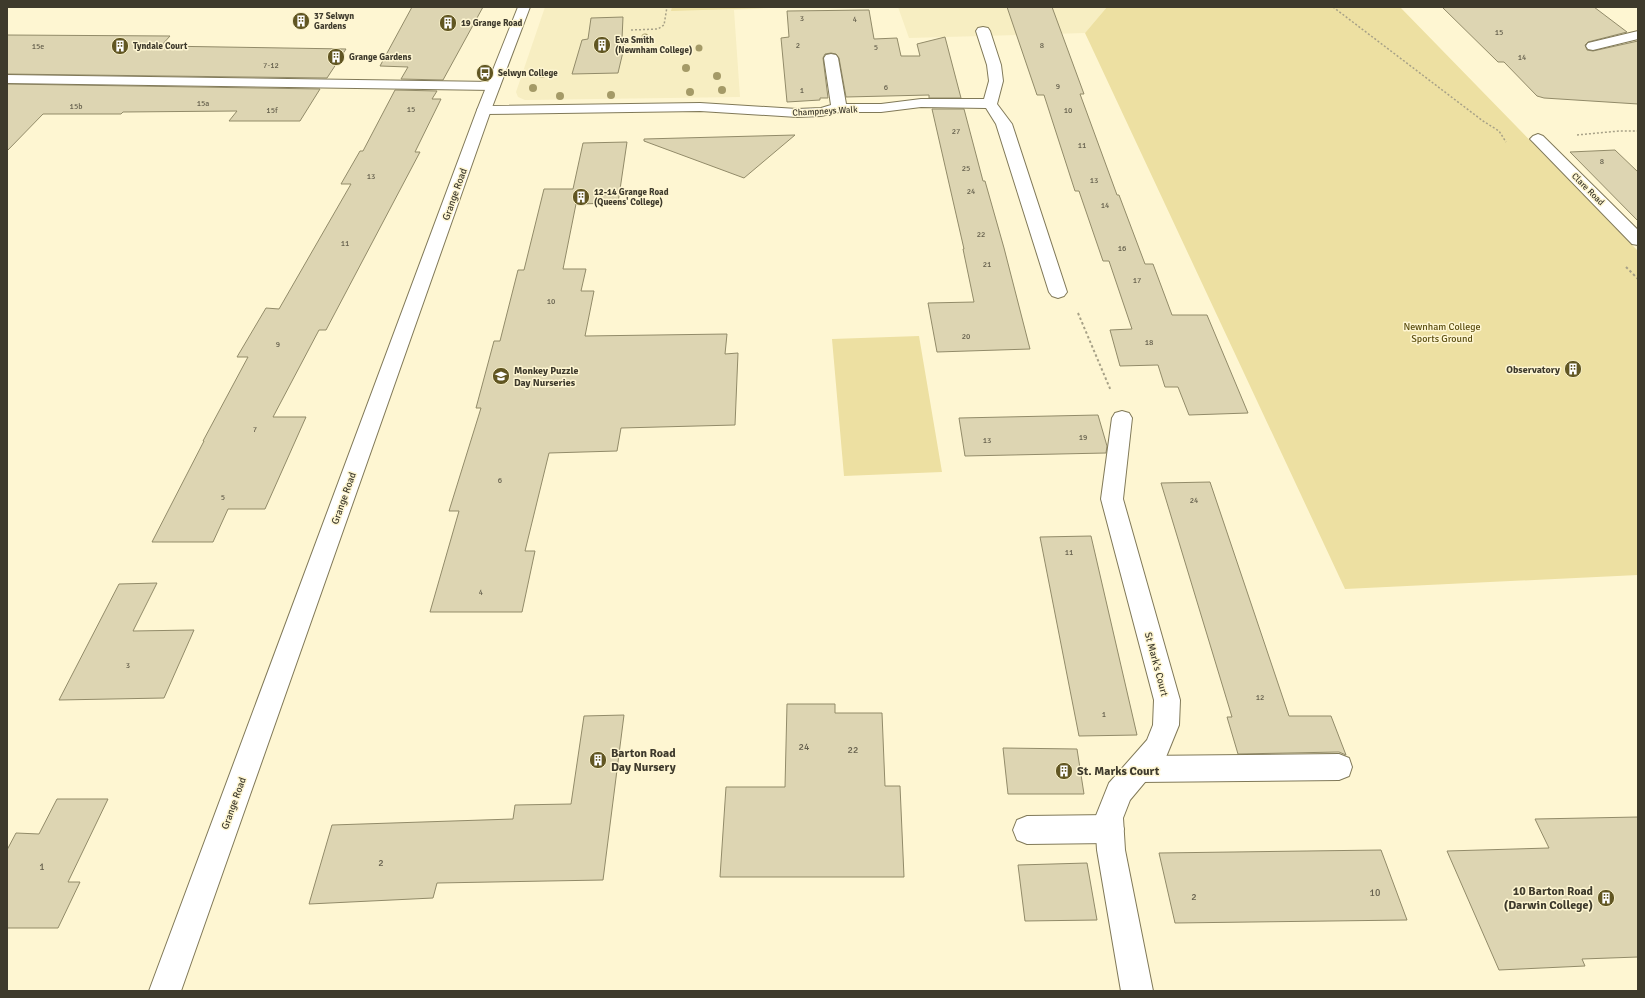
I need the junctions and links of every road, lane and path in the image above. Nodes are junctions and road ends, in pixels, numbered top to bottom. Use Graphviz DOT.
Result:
graph roads {
  1 [pos="524,7"];
  2 [pos="667,7"];
  3 [pos="1333,7"];
  4 [pos="631,30"];
  5 [pos="983,31"];
  6 [pos="1638,35"];
  7 [pos="1593,46"];
  8 [pos="831,58"];
  9 [pos="187,72"];
  10 [pos="7,79"];
  11 [pos="495,82"];
  12 [pos="990,104"];
  13 [pos="839,108"];
  14 [pos="484,110"];
  15 [pos="1638,131"];
  16 [pos="1538,139"];
  17 [pos="1507,143"];
  18 [pos="1638,240"];
  19 [pos="1622,262"];
  20 [pos="1638,279"];
  21 [pos="1058,292"];
  22 [pos="1122,418"];
  23 [pos="1339,767"];
  24 [pos="1140,769"];
  25 [pos="1027,830"];
  26 [pos="1110,830"];
  27 [pos="165,991"];
  28 [pos="1138,991"];
  1 -- 11 [label="street, Grange Road"];
  2 -- 4 [label="path"];
  3 -- 17 [label="path"];
  5 -- 12 [label="street"];
  6 -- 7 [label="street"];
  8 -- 13 [label="street"];
  9 -- 11 [label="street"];
  10 -- 11 [label="street"];
  11 -- 14 [label="street, Grange Road"];
  12 -- 13 [label="street, Champneys Walk"];
  12 -- 21 [label="street"];
  13 -- 14 [label="street, Champneys Walk"];
  14 -- 27 [label="street, Grange Road"];
  15 -- 16 [label="path"];
  16 -- 18 [label="street, Clare Road"];
  19 -- 20 [label="path"];
  21 -- 22 [label="path"];
  22 -- 24 [label="street, St Mark's Court"];
  23 -- 24 [label="street"];
  24 -- 26 [label="street, St Mark's Court"];
  25 -- 26 [label="street"];
  26 -- 28 [label="street, St Mark's Court"];
}
